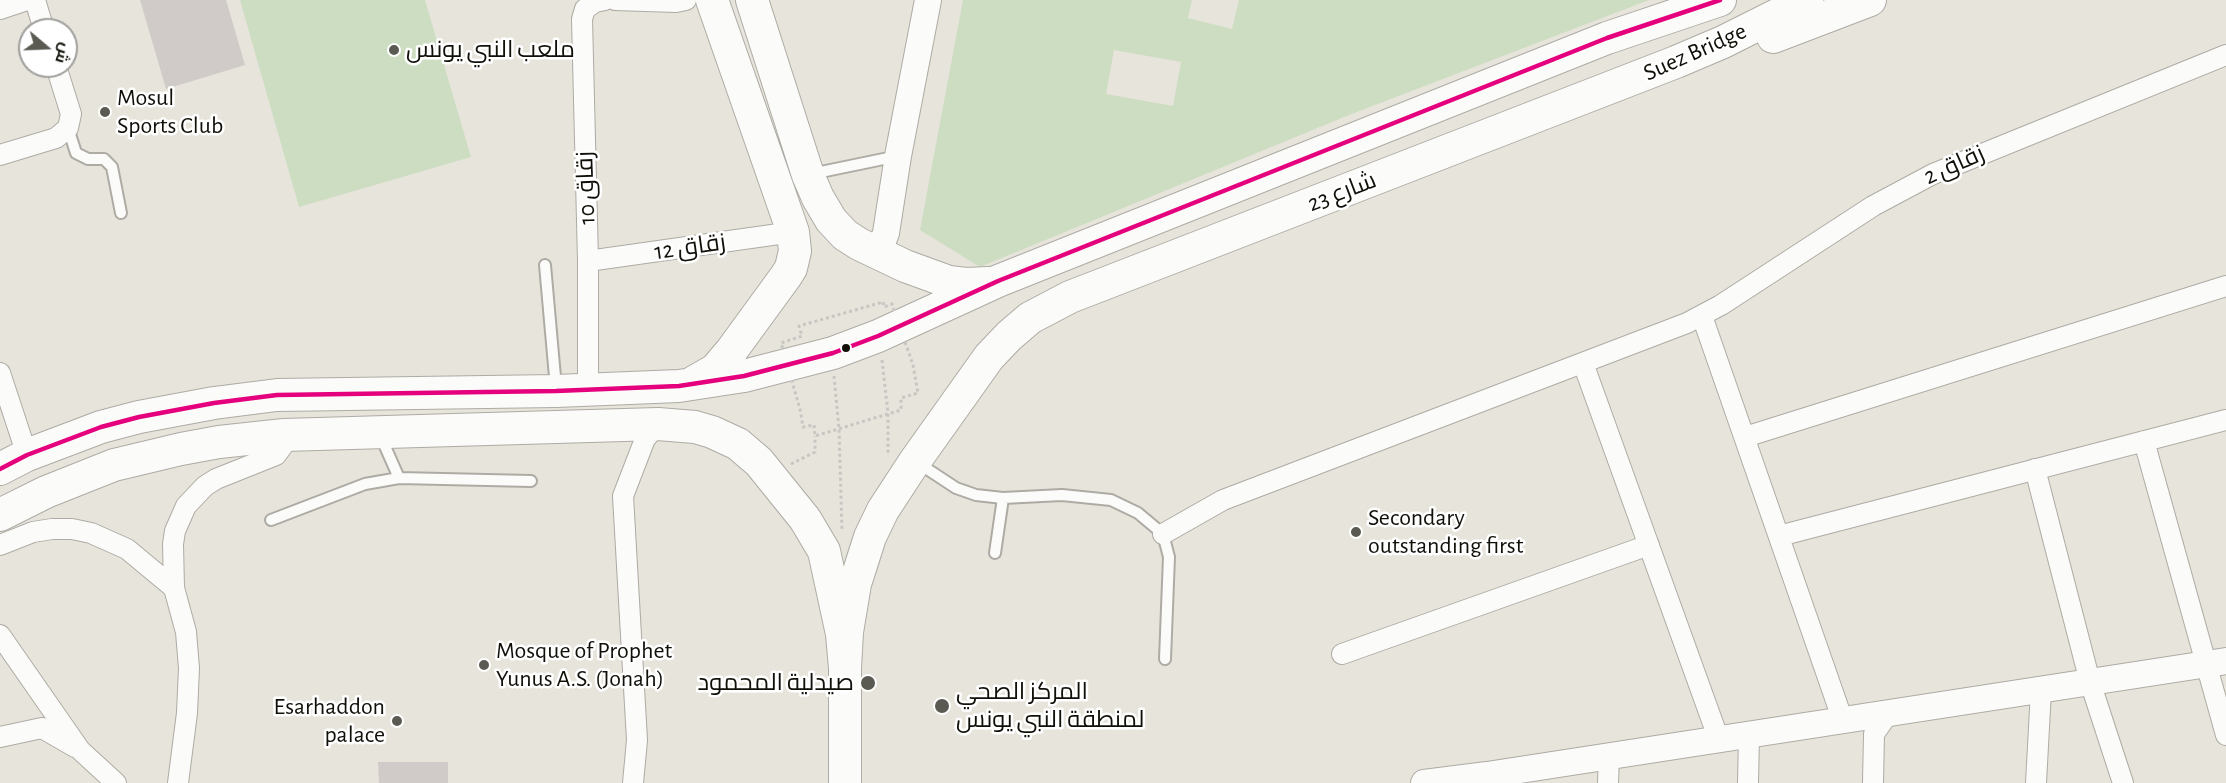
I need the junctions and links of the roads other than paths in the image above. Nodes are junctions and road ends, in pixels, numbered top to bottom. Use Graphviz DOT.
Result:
graph roads {
  1 [pos="27,0"];
  2 [pos="35,0"];
  3 [pos="605,0"];
  4 [pos="615,0"];
  5 [pos="687,0"];
  6 [pos="712,0"];
  7 [pos="752,0"];
  8 [pos="928,0"];
  9 [pos="1720,0"];
  10 [pos="1807,0"];
  11 [pos="1870,0"];
  12 [pos="1679,1"];
  13 [pos="0,9"];
  14 [pos="40,18"];
  15 [pos="1607,38"];
  16 [pos="2226,56"];
  17 [pos="60,78"];
  18 [pos="1615,86"];
  19 [pos="68,128"];
  20 [pos="0,155"];
  21 [pos="898,156"];
  22 [pos="808,175"];
  23 [pos="122,213"];
  24 [pos="793,232"];
  25 [pos="859,244"];
  26 [pos="588,261"];
  27 [pos="545,265"];
  28 [pos="998,281"];
  29 [pos="2226,286"];
  30 [pos="1702,316"];
  31 [pos="1583,363"];
  32 [pos="0,373"];
  33 [pos="679,387"];
  34 [pos="588,391"];
  35 [pos="556,392"];
  36 [pos="277,396"];
  37 [pos="4,400"];
  38 [pos="2226,420"];
  39 [pos="658,424"];
  40 [pos="379,432"];
  41 [pos="284,435"];
  42 [pos="1745,437"];
  43 [pos="2144,441"];
  44 [pos="27,455"];
  45 [pos="902,461"];
  46 [pos="0,469"];
  47 [pos="2035,469"];
  48 [pos="399,478"];
  49 [pos="531,481"];
  50 [pos="1003,498"];
  51 [pos="0,515"];
  52 [pos="271,520"];
  53 [pos="1163,534"];
  54 [pos="1779,536"];
  55 [pos="0,545"];
  56 [pos="1649,546"];
  57 [pos="995,553"];
  58 [pos="174,588"];
  59 [pos="0,635"];
  60 [pos="1342,654"];
  61 [pos="1164,659"];
  62 [pos="2217,663"];
  63 [pos="845,668"];
  64 [pos="2090,682"];
  65 [pos="2042,690"];
  66 [pos="1888,714"];
  67 [pos="1843,721"];
  68 [pos="1749,735"];
  69 [pos="2226,735"];
  70 [pos="0,737"];
  71 [pos="1719,740"];
  72 [pos="80,750"];
  73 [pos="1609,756"];
  74 [pos="1487,779"];
  75 [pos="116,783"];
  76 [pos="178,783"];
  77 [pos="633,783"];
  78 [pos="845,783"];
  79 [pos="1424,783"];
  80 [pos="1608,783"];
  81 [pos="1748,783"];
  82 [pos="1873,783"];
  83 [pos="2036,783"];
  84 [pos="2123,783"];
  1 -- 13 [label="street"];
  2 -- 14 [label="street"];
  3 -- 26 [label="street, زقاق 10"];
  4 -- 5 [label="street"];
  6 -- 24 [label="main road"];
  7 -- 22 [label="main road"];
  8 -- 21 [label="street"];
  9 -- 15 [label="main road, Suez Bridge"];
  10 -- 18 [label="main road, Suez Bridge"];
  11 -- 18 [label="main road"];
  12 -- 15 [label="main road"];
  15 -- 28 [label="main road, شارع 23"];
  16 -- 30 [label="street, زقاق 2"];
  17 -- 19 [label="street"];
  18 -- 45 [label="main road, شارع 23"];
  19 -- 20 [label="street"];
  19 -- 23 [label="lane"];
  21 -- 22 [label="lane"];
  21 -- 25 [label="street"];
  22 -- 25 [label="main road"];
  24 -- 26 [label="street, زقاق 12"];
  24 -- 33 [label="main road"];
  25 -- 28 [label="main road"];
  26 -- 34 [label="street, زقاق 10"];
  27 -- 35 [label="lane"];
  28 -- 33 [label="main road, شارع 23"];
  29 -- 42 [label="street"];
  30 -- 31 [label="street, زقاق 2"];
  30 -- 42 [label="street"];
  31 -- 53 [label="street, زقاق 2"];
  31 -- 56 [label="street"];
  32 -- 37 [label="street"];
  33 -- 34 [label="main road"];
  34 -- 35 [label="main road"];
  35 -- 36 [label="main road"];
  36 -- 41 [label="main road"];
  36 -- 44 [label="main road"];
  37 -- 44 [label="street"];
  38 -- 43 [label="street"];
  39 -- 40 [label="main road"];
  39 -- 63 [label="main road"];
  39 -- 77 [label="street"];
  40 -- 41 [label="main road"];
  40 -- 48 [label="lane"];
  41 -- 51 [label="main road"];
  41 -- 58 [label="street"];
  42 -- 54 [label="street"];
  43 -- 47 [label="street"];
  43 -- 62 [label="street"];
  44 -- 46 [label="main road"];
  45 -- 50 [label="lane"];
  45 -- 63 [label="main road, شارع 23"];
  47 -- 54 [label="street"];
  47 -- 64 [label="street"];
  48 -- 49 [label="lane"];
  48 -- 52 [label="lane"];
  50 -- 53 [label="lane"];
  50 -- 57 [label="lane"];
  53 -- 61 [label="lane"];
  54 -- 67 [label="street"];
  55 -- 58 [label="street"];
  56 -- 60 [label="street"];
  56 -- 71 [label="street"];
  58 -- 76 [label="street"];
  59 -- 72 [label="street"];
  62 -- 64 [label="street"];
  62 -- 69 [label="street"];
  63 -- 78 [label="main road"];
  64 -- 65 [label="street"];
  64 -- 84 [label="street"];
  65 -- 66 [label="street"];
  65 -- 83 [label="street"];
  66 -- 67 [label="street"];
  66 -- 82 [label="street"];
  67 -- 68 [label="street"];
  68 -- 71 [label="street"];
  68 -- 81 [label="street"];
  70 -- 72 [label="street"];
  71 -- 73 [label="street"];
  72 -- 75 [label="street"];
  73 -- 74 [label="street"];
  73 -- 80 [label="street"];
  74 -- 79 [label="street"];
}
